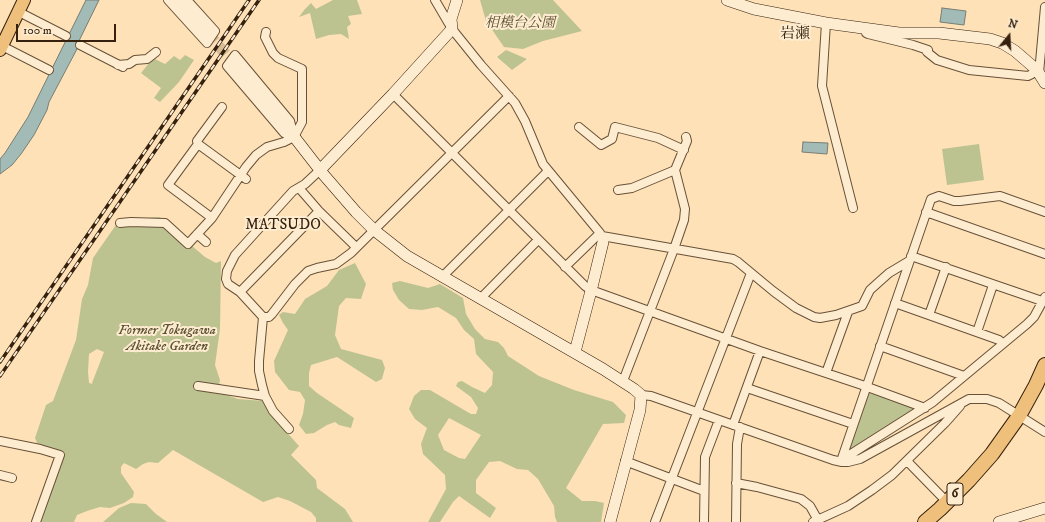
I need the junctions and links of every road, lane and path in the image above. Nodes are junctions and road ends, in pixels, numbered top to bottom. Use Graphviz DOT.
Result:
graph roads {
  1 [pos="24,0"];
  2 [pos="168,0"];
  3 [pos="178,0"];
  4 [pos="187,0"];
  5 [pos="435,0"];
  6 [pos="457,0"];
  7 [pos="730,1"];
  8 [pos="1045,7"];
  9 [pos="19,12"];
  10 [pos="826,24"];
  11 [pos="866,28"];
  12 [pos="452,29"];
  13 [pos="266,32"];
  14 [pos="208,33"];
  15 [pos="66,36"];
  16 [pos="80,45"];
  17 [pos="1,48"];
  18 [pos="156,52"];
  19 [pos="233,63"];
  20 [pos="49,70"];
  21 [pos="1041,76"];
  22 [pos="393,94"];
  23 [pos="509,96"];
  24 [pos="222,107"];
  25 [pos="579,128"];
  26 [pos="294,137"];
  27 [pos="686,137"];
  28 [pos="198,144"];
  29 [pos="684,150"];
  30 [pos="451,153"];
  31 [pos="320,170"];
  32 [pos="675,170"];
  33 [pos="548,171"];
  34 [pos="244,178"];
  35 [pos="299,188"];
  36 [pos="618,190"];
  37 [pos="853,208"];
  38 [pos="509,210"];
  39 [pos="319,211"];
  40 [pos="926,212"];
  41 [pos="1045,212"];
  42 [pos="212,218"];
  43 [pos="120,223"];
  44 [pos="374,230"];
  45 [pos="197,234"];
  46 [pos="601,237"];
  47 [pos="538,240"];
  48 [pos="206,242"];
  49 [pos="356,247"];
  50 [pos="674,249"];
  51 [pos="1045,254"];
  52 [pos="910,258"];
  53 [pos="565,267"];
  54 [pos="946,267"];
  55 [pos="751,273"];
  56 [pos="442,277"];
  57 [pos="993,284"];
  58 [pos="591,290"];
  59 [pos="240,292"];
  60 [pos="480,299"];
  61 [pos="1043,299"];
  62 [pos="895,303"];
  63 [pos="650,312"];
  64 [pos="848,312"];
  65 [pos="929,315"];
  66 [pos="263,317"];
  67 [pos="977,332"];
  68 [pos="725,339"];
  69 [pos="1003,344"];
  70 [pos="880,346"];
  71 [pos="574,352"];
  72 [pos="760,352"];
  73 [pos="1045,365"];
  74 [pos="826,373"];
  75 [pos="964,376"];
  76 [pos="623,381"];
  77 [pos="198,386"];
  78 [pos="866,387"];
  79 [pos="747,388"];
  80 [pos="641,395"];
  81 [pos="265,396"];
  82 [pos="964,400"];
  83 [pos="925,408"];
  84 [pos="698,413"];
  85 [pos="1019,416"];
  86 [pos="719,420"];
  87 [pos="853,424"];
  88 [pos="736,426"];
  89 [pos="289,429"];
  90 [pos="1045,432"];
  91 [pos="0,441"];
  92 [pos="625,461"];
  93 [pos="841,461"];
  94 [pos="907,462"];
  95 [pos="0,475"];
  96 [pos="12,478"];
  97 [pos="672,479"];
  98 [pos="736,483"];
  99 [pos="704,492"];
  100 [pos="947,502"];
  101 [pos="1045,508"];
  102 [pos="817,521"];
  103 [pos="928,521"];
  104 [pos="36,522"];
  105 [pos="610,522"];
  106 [pos="656,522"];
  107 [pos="704,522"];
  108 [pos="736,522"];
  109 [pos="999,522"];
  1 -- 9 [label="main road"];
  2 -- 4 [label="street"];
  3 -- 14 [label="street"];
  5 -- 12 [label="street"];
  6 -- 12 [label="street"];
  7 -- 10 [label="street"];
  8 -- 21 [label="street"];
  9 -- 15 [label="street"];
  9 -- 17 [label="main road"];
  10 -- 11 [label="street"];
  10 -- 37 [label="street"];
  11 -- 21 [label="street"];
  11 -- 21 [label="street"];
  12 -- 22 [label="street"];
  12 -- 23 [label="street"];
  13 -- 26 [label="street"];
  16 -- 18 [label="street"];
  17 -- 20 [label="street"];
  19 -- 26 [label="street"];
  22 -- 30 [label="street"];
  22 -- 31 [label="street"];
  23 -- 30 [label="street"];
  23 -- 33 [label="street"];
  24 -- 28 [label="street"];
  25 -- 29 [label="street"];
  26 -- 26 [label="street"];
  26 -- 31 [label="street"];
  26 -- 34 [label="street"];
  27 -- 29 [label="street"];
  28 -- 34 [label="street"];
  28 -- 42 [label="street"];
  29 -- 32 [label="street"];
  30 -- 38 [label="street"];
  30 -- 44 [label="street"];
  31 -- 35 [label="street"];
  31 -- 44 [label="street"];
  32 -- 36 [label="street"];
  32 -- 50 [label="street"];
  33 -- 38 [label="street"];
  33 -- 46 [label="street"];
  34 -- 42 [label="street"];
  35 -- 39 [label="street"];
  35 -- 59 [label="street"];
  38 -- 47 [label="street"];
  38 -- 56 [label="street"];
  39 -- 49 [label="street"];
  39 -- 59 [label="street"];
  40 -- 41 [label="street"];
  40 -- 51 [label="street"];
  40 -- 52 [label="street"];
  42 -- 45 [label="street"];
  43 -- 45 [label="street"];
  44 -- 49 [label="street"];
  44 -- 56 [label="street"];
  45 -- 48 [label="street"];
  46 -- 50 [label="street"];
  46 -- 53 [label="street"];
  46 -- 58 [label="street"];
  47 -- 53 [label="street"];
  47 -- 60 [label="street"];
  49 -- 66 [label="street"];
  50 -- 55 [label="street"];
  50 -- 63 [label="street"];
  52 -- 54 [label="street"];
  52 -- 62 [label="street"];
  52 -- 64 [label="street"];
  53 -- 58 [label="street"];
  54 -- 57 [label="street"];
  54 -- 65 [label="street"];
  55 -- 64 [label="street"];
  55 -- 68 [label="street"];
  56 -- 60 [label="street"];
  57 -- 61 [label="street"];
  57 -- 67 [label="street"];
  58 -- 63 [label="street"];
  58 -- 71 [label="street"];
  59 -- 66 [label="street"];
  60 -- 71 [label="street"];
  61 -- 69 [label="street"];
  62 -- 65 [label="street"];
  62 -- 70 [label="street"];
  63 -- 68 [label="street"];
  63 -- 76 [label="street"];
  64 -- 74 [label="street"];
  65 -- 67 [label="street"];
  66 -- 81 [label="street"];
  67 -- 69 [label="street"];
  68 -- 72 [label="street"];
  68 -- 84 [label="street"];
  69 -- 75 [label="street"];
  70 -- 75 [label="street"];
  70 -- 78 [label="street"];
  71 -- 76 [label="street"];
  72 -- 74 [label="street"];
  72 -- 79 [label="street"];
  73 -- 85 [label="highway, 6"];
  74 -- 78 [label="street"];
  75 -- 83 [label="street"];
  76 -- 80 [label="street"];
  77 -- 81 [label="street"];
  78 -- 83 [label="street"];
  78 -- 87 [label="street"];
  79 -- 87 [label="street"];
  79 -- 88 [label="street"];
  80 -- 84 [label="street"];
  80 -- 92 [label="street"];
  81 -- 89 [label="street"];
  82 -- 85 [label="street"];
  82 -- 93 [label="street"];
  82 -- 94 [label="street"];
  83 -- 93 [label="street"];
  84 -- 86 [label="street"];
  84 -- 97 [label="street"];
  85 -- 90 [label="street"];
  85 -- 100 [label="highway, 6"];
  86 -- 88 [label="street"];
  86 -- 99 [label="street"];
  87 -- 93 [label="street"];
  88 -- 93 [label="street"];
  88 -- 98 [label="street"];
  91 -- 104 [label="street"];
  92 -- 97 [label="street"];
  92 -- 105 [label="street"];
  94 -- 100 [label="street"];
  94 -- 102 [label="street"];
  95 -- 96 [label="street"];
  97 -- 99 [label="street"];
  97 -- 106 [label="street"];
  98 -- 102 [label="street"];
  98 -- 108 [label="street"];
  99 -- 107 [label="street"];
  100 -- 103 [label="highway, 6"];
  101 -- 109 [label="street"];
}
